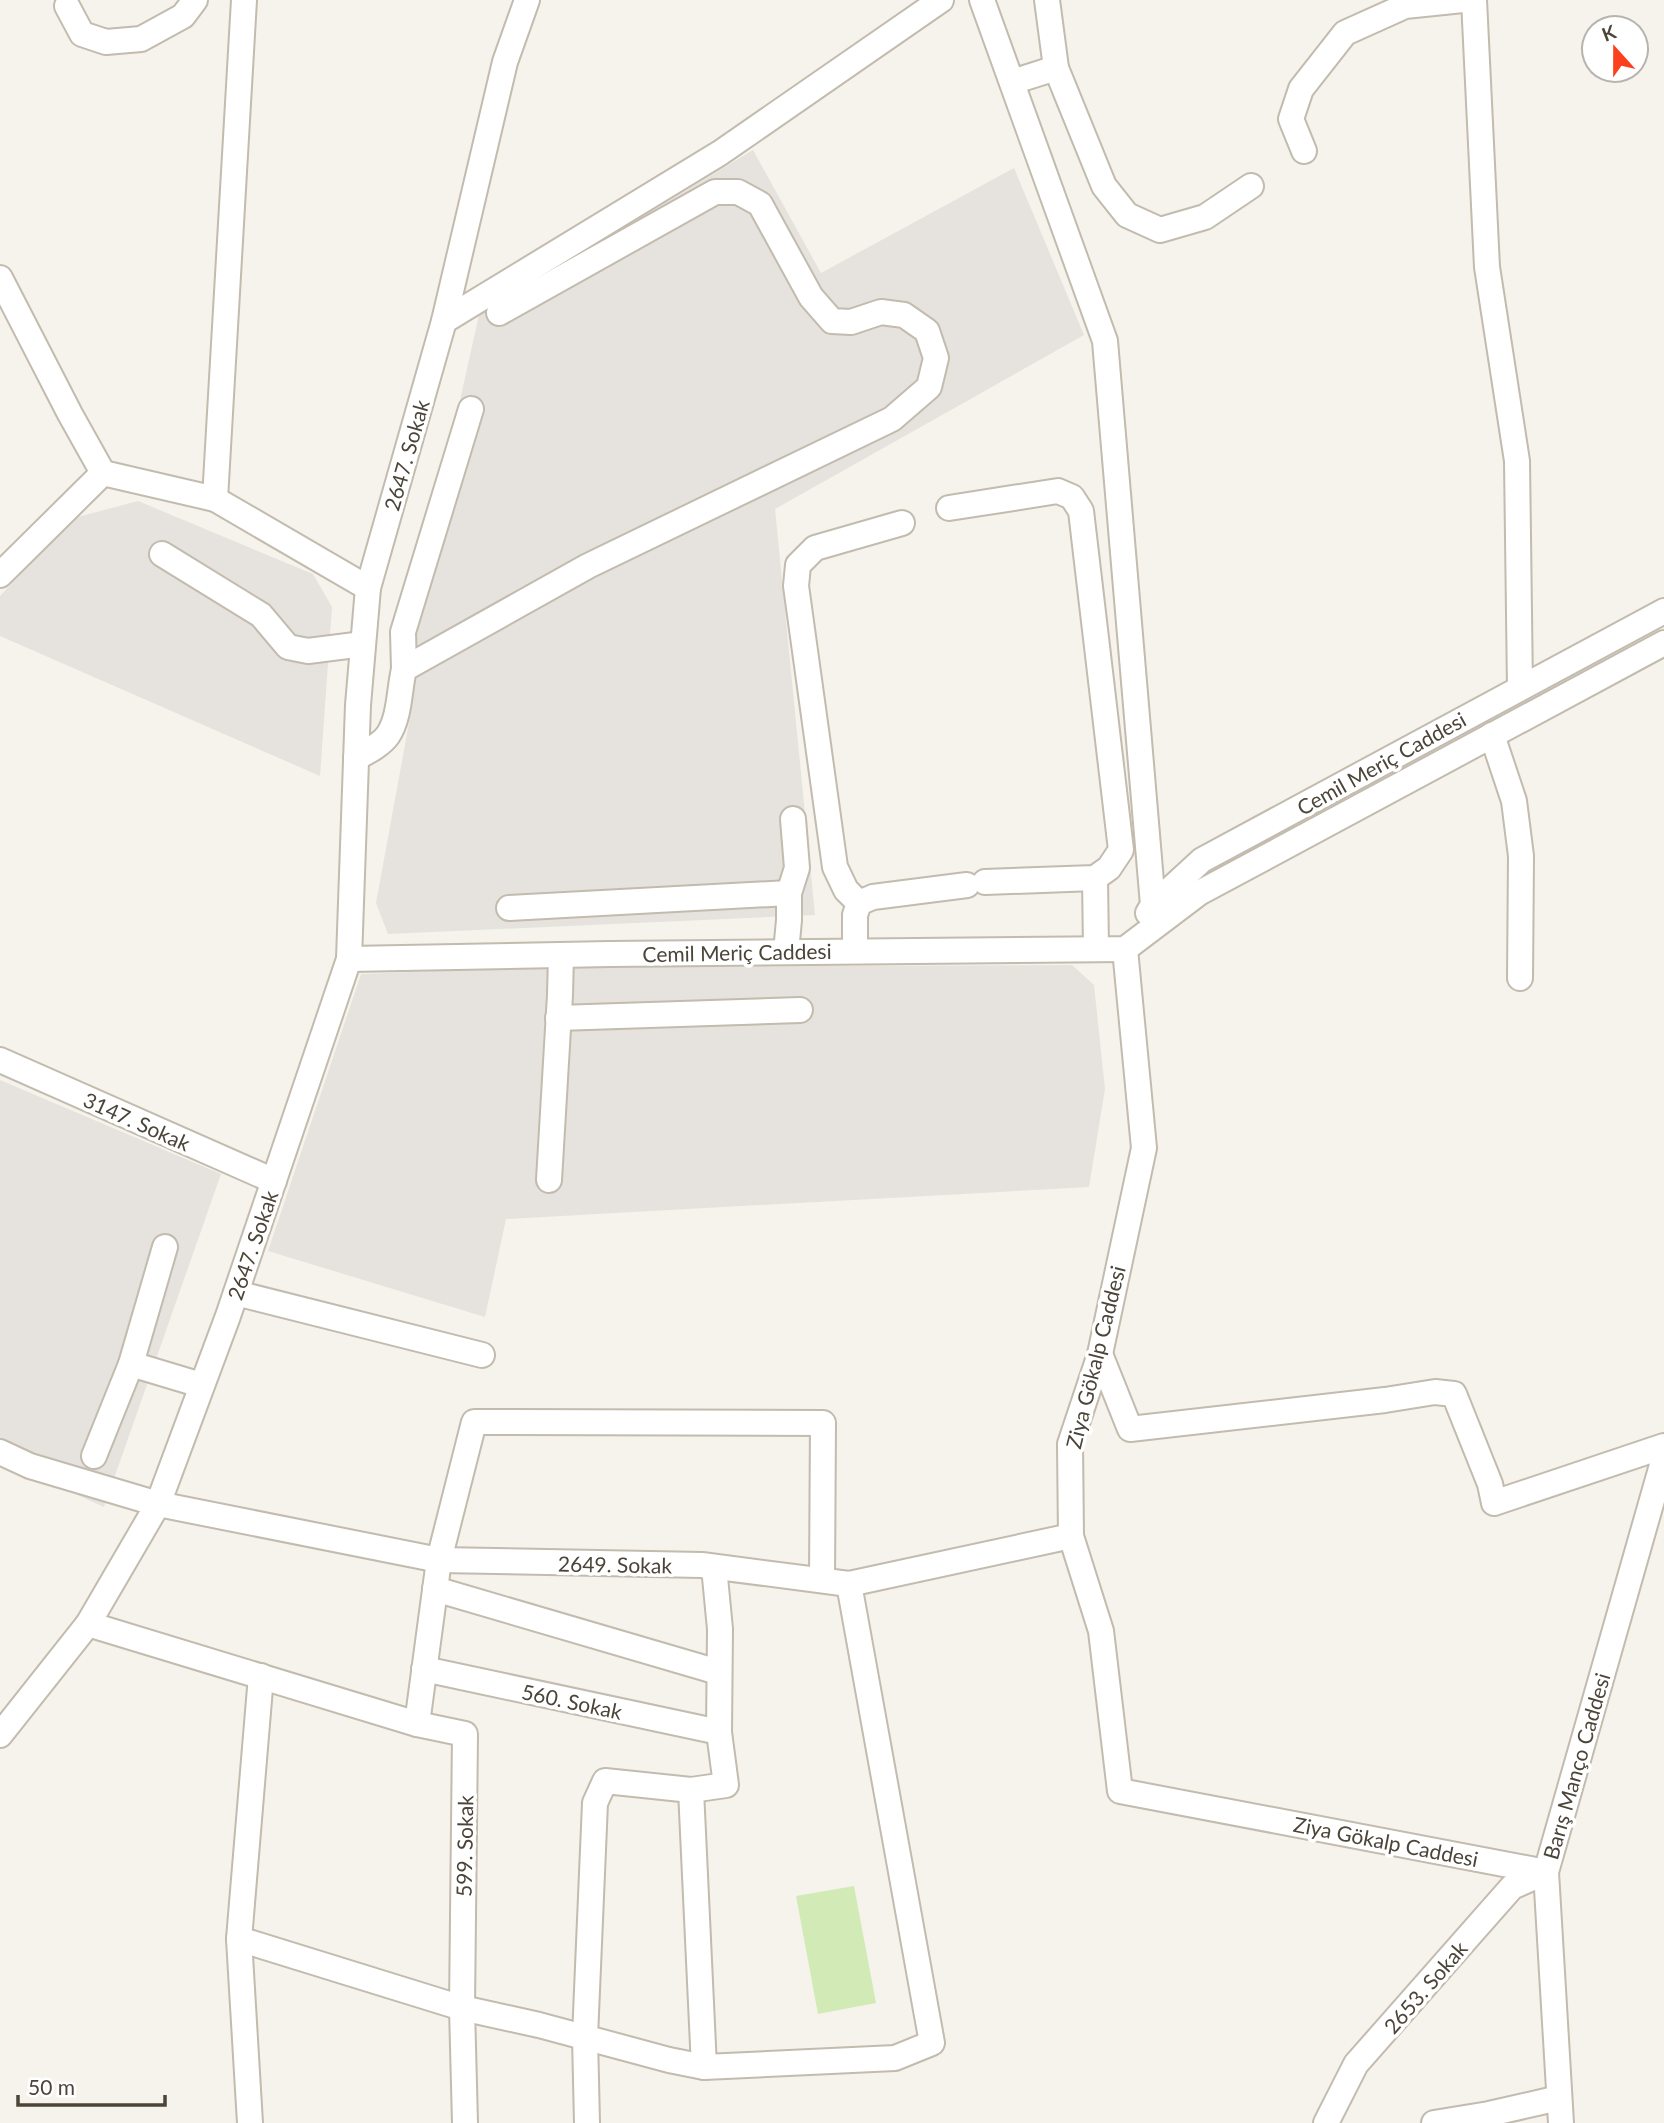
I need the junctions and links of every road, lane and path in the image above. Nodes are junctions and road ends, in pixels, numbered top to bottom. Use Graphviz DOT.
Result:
graph roads {
  1 [pos="195,0"];
  2 [pos="244,0"];
  3 [pos="527,0"];
  4 [pos="941,0"];
  5 [pos="982,0"];
  6 [pos="1047,0"];
  7 [pos="1463,0"];
  8 [pos="1474,0"];
  9 [pos="67,6"];
  10 [pos="1056,68"];
  11 [pos="1012,82"];
  12 [pos="1304,151"];
  13 [pos="1251,186"];
  14 [pos="0,278"];
  15 [pos="499,313"];
  16 [pos="444,321"];
  17 [pos="471,410"];
  18 [pos="103,473"];
  19 [pos="215,499"];
  20 [pos="949,508"];
  21 [pos="902,523"];
  22 [pos="162,554"];
  23 [pos="0,575"];
  24 [pos="368,588"];
  25 [pos="1664,611"];
  26 [pos="1664,643"];
  27 [pos="363,644"];
  28 [pos="404,669"];
  29 [pos="1520,688"];
  30 [pos="1492,735"];
  31 [pos="356,758"];
  32 [pos="793,819"];
  33 [pos="1095,878"];
  34 [pos="789,893"];
  35 [pos="859,903"];
  36 [pos="1153,905"];
  37 [pos="509,908"];
  38 [pos="1096,949"];
  39 [pos="1125,949"];
  40 [pos="855,951"];
  41 [pos="786,952"];
  42 [pos="561,954"];
  43 [pos="349,959"];
  44 [pos="1520,978"];
  45 [pos="800,1010"];
  46 [pos="558,1018"];
  47 [pos="0,1060"];
  48 [pos="549,1180"];
  49 [pos="274,1181"];
  50 [pos="165,1247"];
  51 [pos="236,1293"];
  52 [pos="1100,1354"];
  53 [pos="482,1355"];
  54 [pos="131,1364"];
  55 [pos="201,1385"];
  56 [pos="1664,1446"];
  57 [pos="0,1452"];
  58 [pos="94,1456"];
  59 [pos="1664,1458"];
  60 [pos="158,1504"];
  61 [pos="1071,1536"];
  62 [pos="439,1560"];
  63 [pos="714,1567"];
  64 [pos="822,1580"];
  65 [pos="849,1584"];
  66 [pos="435,1589"];
  67 [pos="88,1624"];
  68 [pos="424,1669"];
  69 [pos="718,1672"];
  70 [pos="261,1676"];
  71 [pos="417,1724"];
  72 [pos="719,1732"];
  73 [pos="0,1735"];
  74 [pos="691,1790"];
  75 [pos="1546,1872"];
  76 [pos="239,1939"];
  77 [pos="462,2008"];
  78 [pos="585,2037"];
  79 [pos="704,2067"];
  80 [pos="1559,2098"];
  81 [pos="250,2123"];
  82 [pos="465,2123"];
  83 [pos="587,2123"];
  84 [pos="1326,2123"];
  85 [pos="1434,2123"];
  86 [pos="1561,2123"];
  1 -- 9 [label="street"];
  2 -- 19 [label="street"];
  3 -- 16 [label="street, 2647. Sokak"];
  4 -- 16 [label="street"];
  5 -- 11 [label="street"];
  6 -- 10 [label="street"];
  7 -- 12 [label="street"];
  8 -- 29 [label="street"];
  10 -- 11 [label="street"];
  10 -- 13 [label="street"];
  11 -- 36 [label="street"];
  14 -- 18 [label="street"];
  15 -- 28 [label="street"];
  16 -- 24 [label="street, 2647. Sokak"];
  17 -- 28 [label="street"];
  18 -- 19 [label="street"];
  18 -- 23 [label="street"];
  19 -- 24 [label="street"];
  20 -- 33 [label="street"];
  21 -- 35 [label="street"];
  22 -- 27 [label="street"];
  24 -- 27 [label="street, 2647. Sokak"];
  25 -- 29 [label="street, Cemil Meriç Caddesi"];
  26 -- 30 [label="street, Cemil Meriç Caddesi"];
  27 -- 31 [label="street, 2647. Sokak"];
  28 -- 31 [label="street"];
  29 -- 36 [label="street, Cemil Meriç Caddesi"];
  30 -- 39 [label="street, Cemil Meriç Caddesi"];
  30 -- 44 [label="street"];
  31 -- 43 [label="street, 2647. Sokak"];
  32 -- 34 [label="street"];
  33 -- 35 [label="street"];
  33 -- 38 [label="street"];
  34 -- 37 [label="street"];
  34 -- 41 [label="street"];
  35 -- 40 [label="street"];
  36 -- 39 [label="street, Cemil Meriç Caddesi"];
  38 -- 39 [label="street, Cemil Meriç Caddesi"];
  38 -- 40 [label="street, Cemil Meriç Caddesi"];
  39 -- 52 [label="street, Ziya Gökalp Caddesi"];
  40 -- 41 [label="street, Cemil Meriç Caddesi"];
  41 -- 42 [label="street, Cemil Meriç Caddesi"];
  42 -- 43 [label="street, Cemil Meriç Caddesi"];
  42 -- 46 [label="street"];
  43 -- 49 [label="street, 2647. Sokak"];
  45 -- 46 [label="street"];
  46 -- 48 [label="street"];
  47 -- 49 [label="street, 3147. Sokak"];
  49 -- 51 [label="street, 2647. Sokak"];
  50 -- 54 [label="street"];
  51 -- 53 [label="street"];
  51 -- 55 [label="street, 2647. Sokak"];
  52 -- 56 [label="street"];
  52 -- 61 [label="street, Ziya Gökalp Caddesi"];
  54 -- 55 [label="street"];
  54 -- 58 [label="street"];
  55 -- 60 [label="street, 2647. Sokak"];
  57 -- 60 [label="street, 2649. Sokak"];
  59 -- 75 [label="street, Barış Manço Caddesi"];
  60 -- 62 [label="street, 2649. Sokak"];
  60 -- 67 [label="street, 2647. Sokak"];
  61 -- 65 [label="street, 2649. Sokak"];
  61 -- 75 [label="street, Ziya Gökalp Caddesi"];
  62 -- 63 [label="street, 2649. Sokak"];
  62 -- 64 [label="street"];
  62 -- 66 [label="street"];
  63 -- 64 [label="street, 2649. Sokak"];
  63 -- 69 [label="street"];
  64 -- 65 [label="street, 2649. Sokak"];
  65 -- 79 [label="street"];
  66 -- 68 [label="street"];
  66 -- 69 [label="street"];
  67 -- 70 [label="street"];
  67 -- 73 [label="street, 2647. Sokak"];
  68 -- 71 [label="street"];
  68 -- 72 [label="street, 560. Sokak"];
  69 -- 72 [label="street"];
  70 -- 71 [label="street"];
  70 -- 76 [label="street"];
  71 -- 77 [label="street, 599. Sokak"];
  72 -- 74 [label="street"];
  74 -- 78 [label="street"];
  74 -- 79 [label="street"];
  75 -- 80 [label="street, Barış Manço Caddesi"];
  75 -- 84 [label="street, 2653. Sokak"];
  76 -- 77 [label="street"];
  76 -- 81 [label="street"];
  77 -- 78 [label="street"];
  77 -- 82 [label="street"];
  78 -- 79 [label="street"];
  78 -- 83 [label="street"];
  80 -- 85 [label="street"];
  80 -- 86 [label="street, Barış Manço Caddesi"];
}
